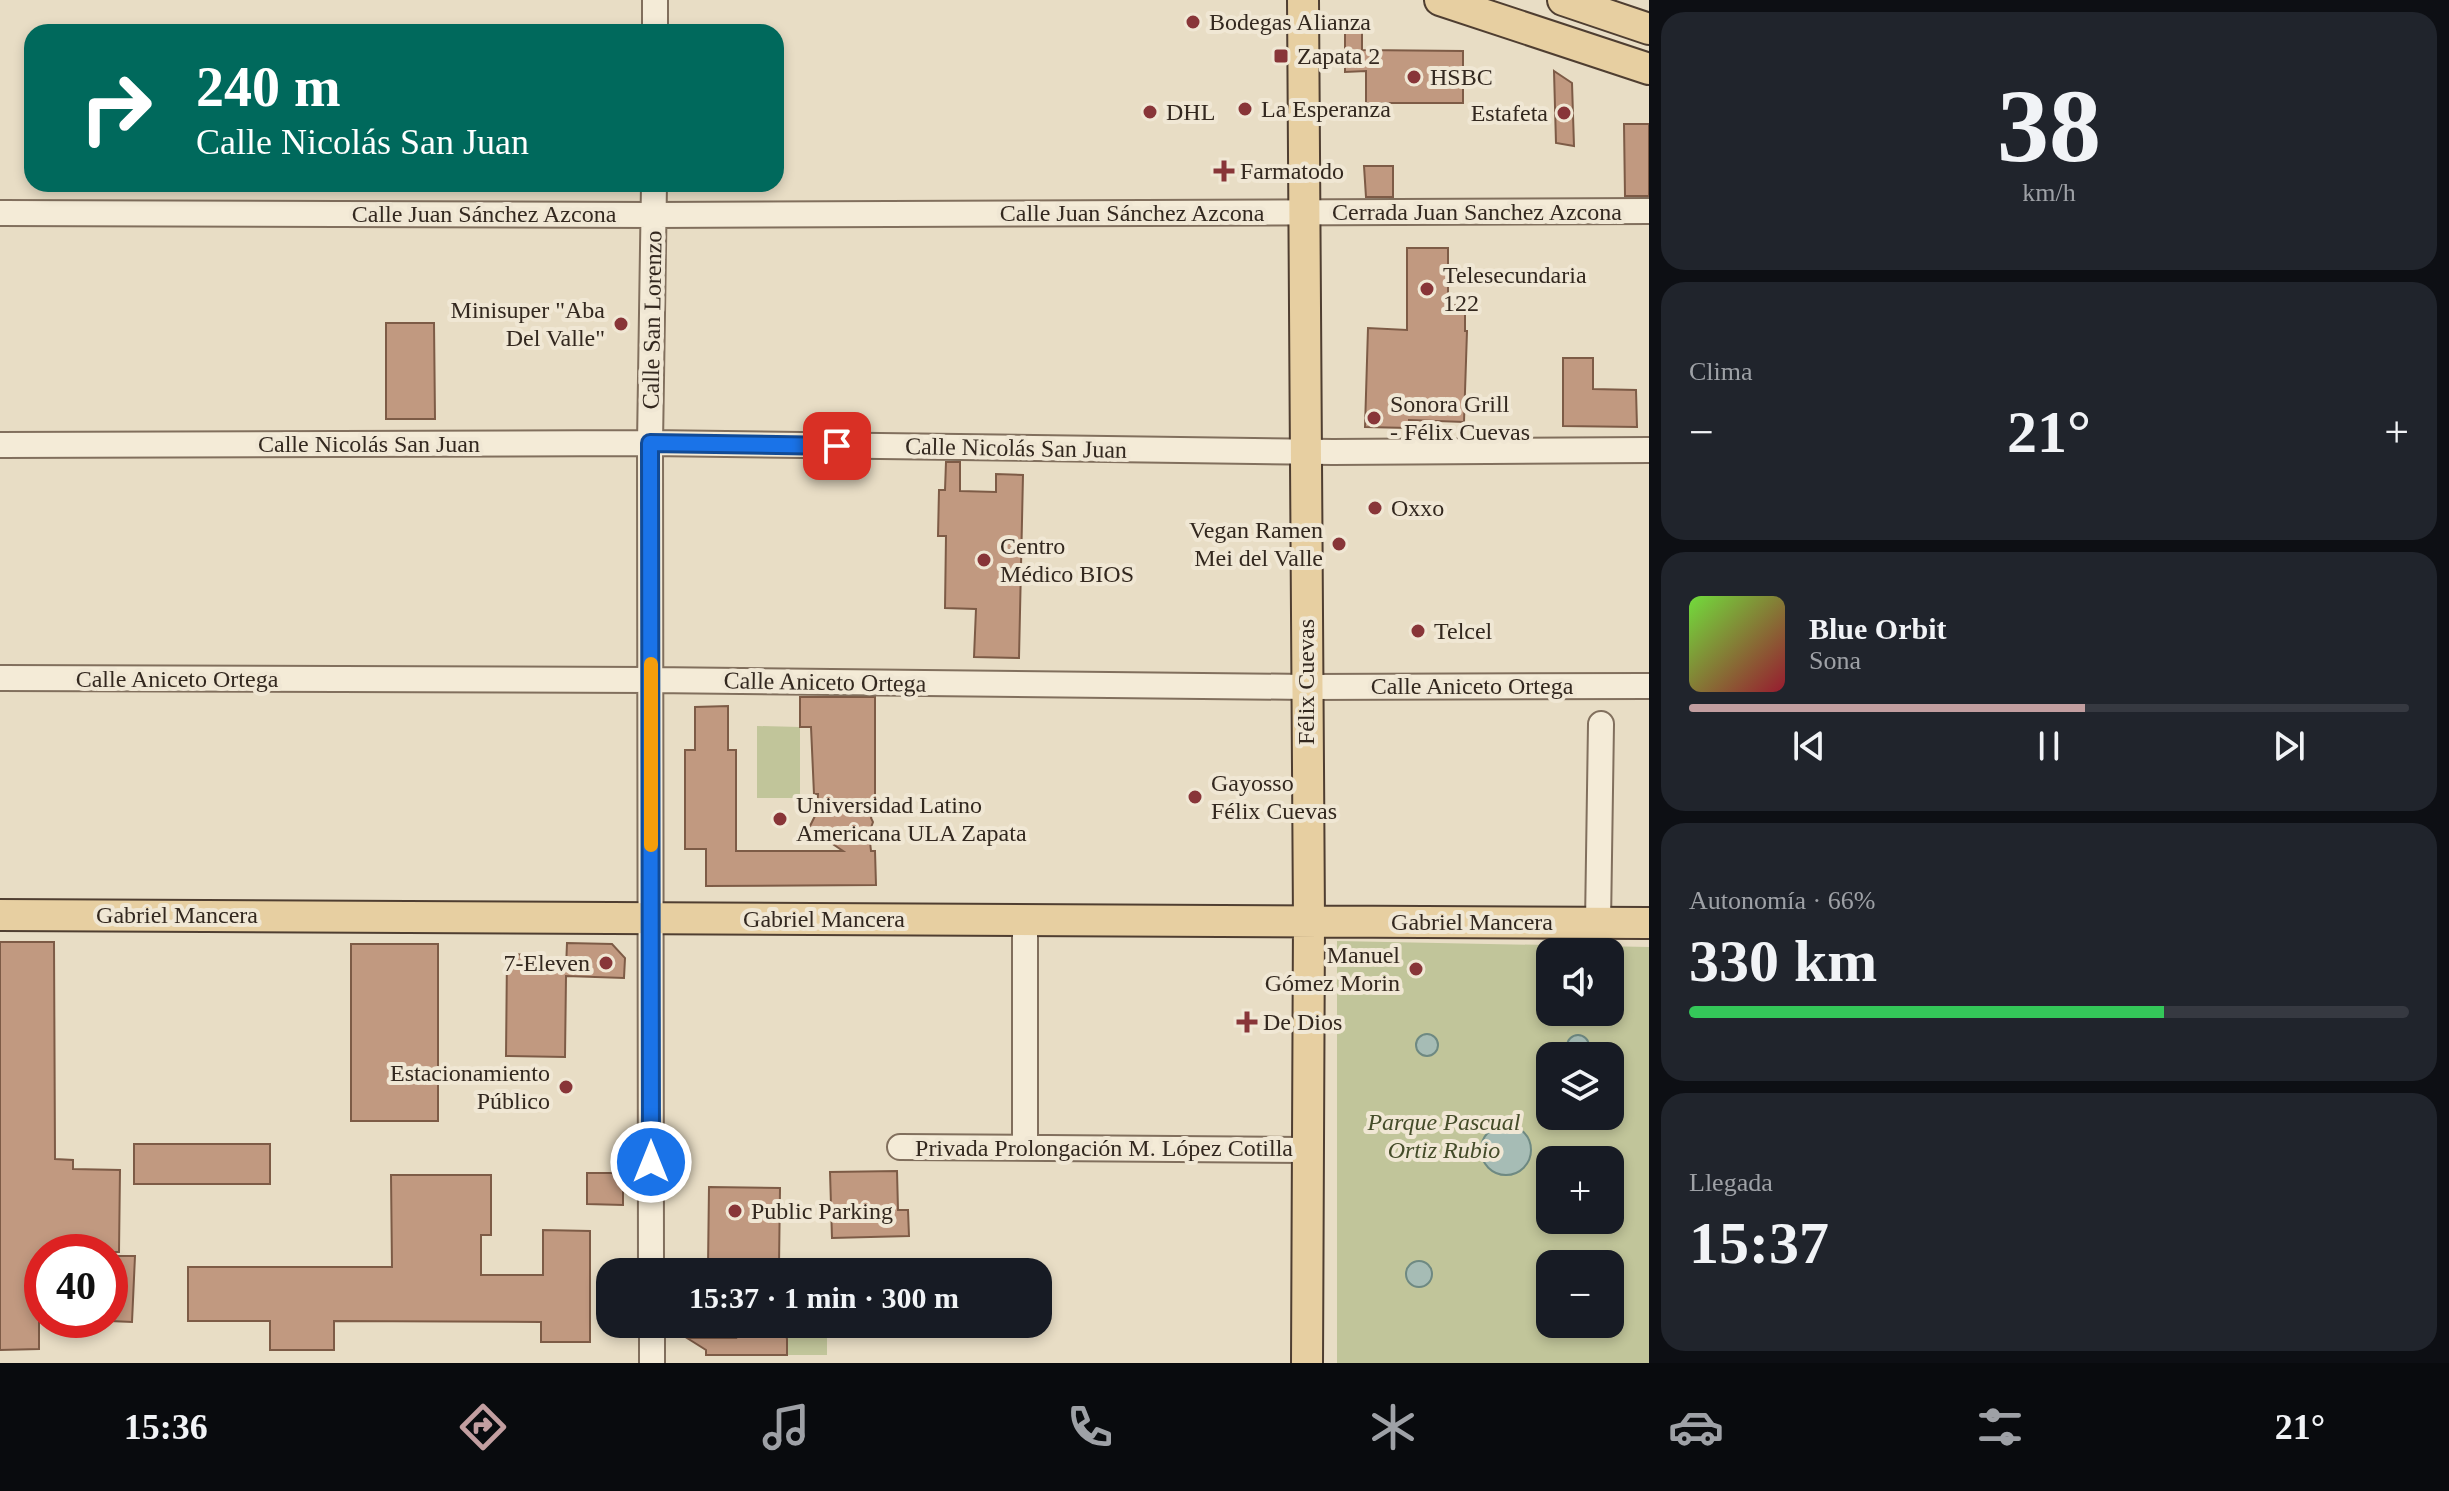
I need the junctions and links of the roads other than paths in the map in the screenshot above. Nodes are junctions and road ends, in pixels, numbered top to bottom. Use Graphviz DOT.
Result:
graph roads {
  1 [pos="655,0"];
  2 [pos="1440,0"];
  3 [pos="1563,0"];
  4 [pos="1297,4"];
  5 [pos="655,24"];
  6 [pos="1649,29"];
  7 [pos="1649,69"];
  8 [pos="654,192"];
  9 [pos="1649,211"];
  10 [pos="0,213"];
  11 [pos="1304,213"];
  12 [pos="654,215"];
  13 [pos="650,443"];
  14 [pos="0,445"];
  15 [pos="1649,450"];
  16 [pos="1305,451"];
  17 [pos="0,678"];
  18 [pos="651,680"];
  19 [pos="1649,686"];
  20 [pos="1306,687"];
  21 [pos="1601,724"];
  22 [pos="0,915"];
  23 [pos="651,918"];
  24 [pos="1025,920"];
  25 [pos="1309,921"];
  26 [pos="1598,923"];
  27 [pos="1649,923"];
  28 [pos="900,1147"];
  29 [pos="1025,1148"];
  30 [pos="1308,1150"];
  31 [pos="651,1258"];
  32 [pos="652,1338"];
  33 [pos="652,1363"];
  34 [pos="1307,1363"];
  1 -- 5 [label="street"];
  2 -- 7 [label="main road"];
  3 -- 6 [label="main road"];
  4 -- 11 [label="main road, Félix Cuevas"];
  8 -- 12 [label="street, Calle San Lorenzo"];
  9 -- 11 [label="street, Cerrada Juan Sanchez Azcona"];
  10 -- 12 [label="street, Calle Juan Sánchez Azcona"];
  11 -- 12 [label="street, Calle Juan Sánchez Azcona"];
  11 -- 16 [label="main road, Félix Cuevas"];
  12 -- 13 [label="street, Calle San Lorenzo"];
  13 -- 14 [label="street, Calle Nicolás San Juan"];
  13 -- 16 [label="street, Calle Nicolás San Juan"];
  13 -- 18 [label="street, Calle San Lorenzo"];
  15 -- 16 [label="street, Calle Nicolás San Juan"];
  16 -- 20 [label="main road, Félix Cuevas"];
  17 -- 18 [label="street, Calle Aniceto Ortega"];
  18 -- 20 [label="street, Calle Aniceto Ortega"];
  18 -- 23 [label="street, Calle San Lorenzo"];
  19 -- 20 [label="street, Calle Aniceto Ortega"];
  20 -- 25 [label="main road, Félix Cuevas"];
  21 -- 26 [label="street"];
  22 -- 23 [label="main road, Gabriel Mancera"];
  23 -- 24 [label="main road, Gabriel Mancera"];
  23 -- 31 [label="street, Calle San Lorenzo"];
  24 -- 25 [label="main road, Gabriel Mancera"];
  24 -- 29 [label="street"];
  25 -- 26 [label="main road, Gabriel Mancera"];
  25 -- 30 [label="main road, Félix Cuevas"];
  26 -- 27 [label="main road, Gabriel Mancera"];
  28 -- 29 [label="street, Privada Prolongación M. López Cotilla"];
  29 -- 30 [label="street, Privada Prolongación M. López Cotilla"];
  30 -- 34 [label="main road, Félix Cuevas"];
  32 -- 33 [label="street"];
}
